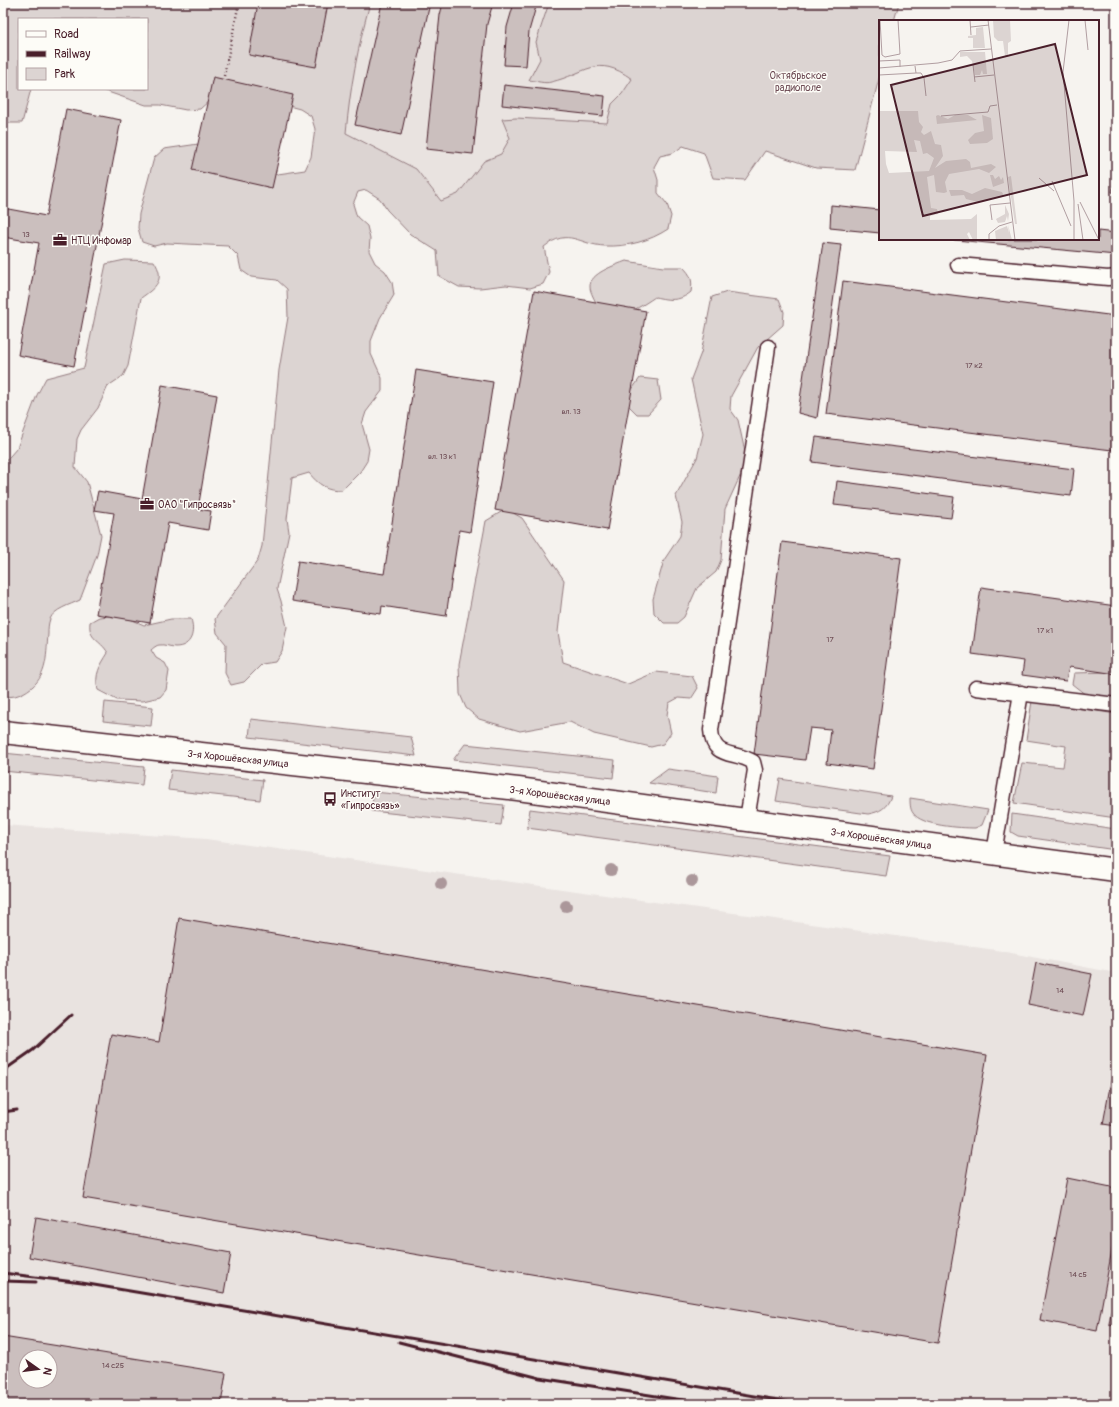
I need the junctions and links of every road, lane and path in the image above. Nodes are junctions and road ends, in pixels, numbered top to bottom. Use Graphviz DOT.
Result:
graph roads {
  1 [pos="239,3"];
  2 [pos="224,76"];
  3 [pos="958,265"];
  4 [pos="1116,277"];
  5 [pos="768,347"];
  6 [pos="976,688"];
  7 [pos="1021,693"];
  8 [pos="1116,705"];
  9 [pos="3,732"];
  10 [pos="747,819"];
  11 [pos="994,853"];
  12 [pos="1116,870"];
  1 -- 2 [label="path"];
  3 -- 4 [label="lane"];
  5 -- 10 [label="lane"];
  6 -- 7 [label="lane"];
  7 -- 8 [label="lane"];
  7 -- 11 [label="lane"];
  9 -- 10 [label="street, 3-я Хорошёвская улица"];
  10 -- 11 [label="street, 3-я Хорошёвская улица"];
  11 -- 12 [label="street, 3-я Хорошёвская улица"];
}
